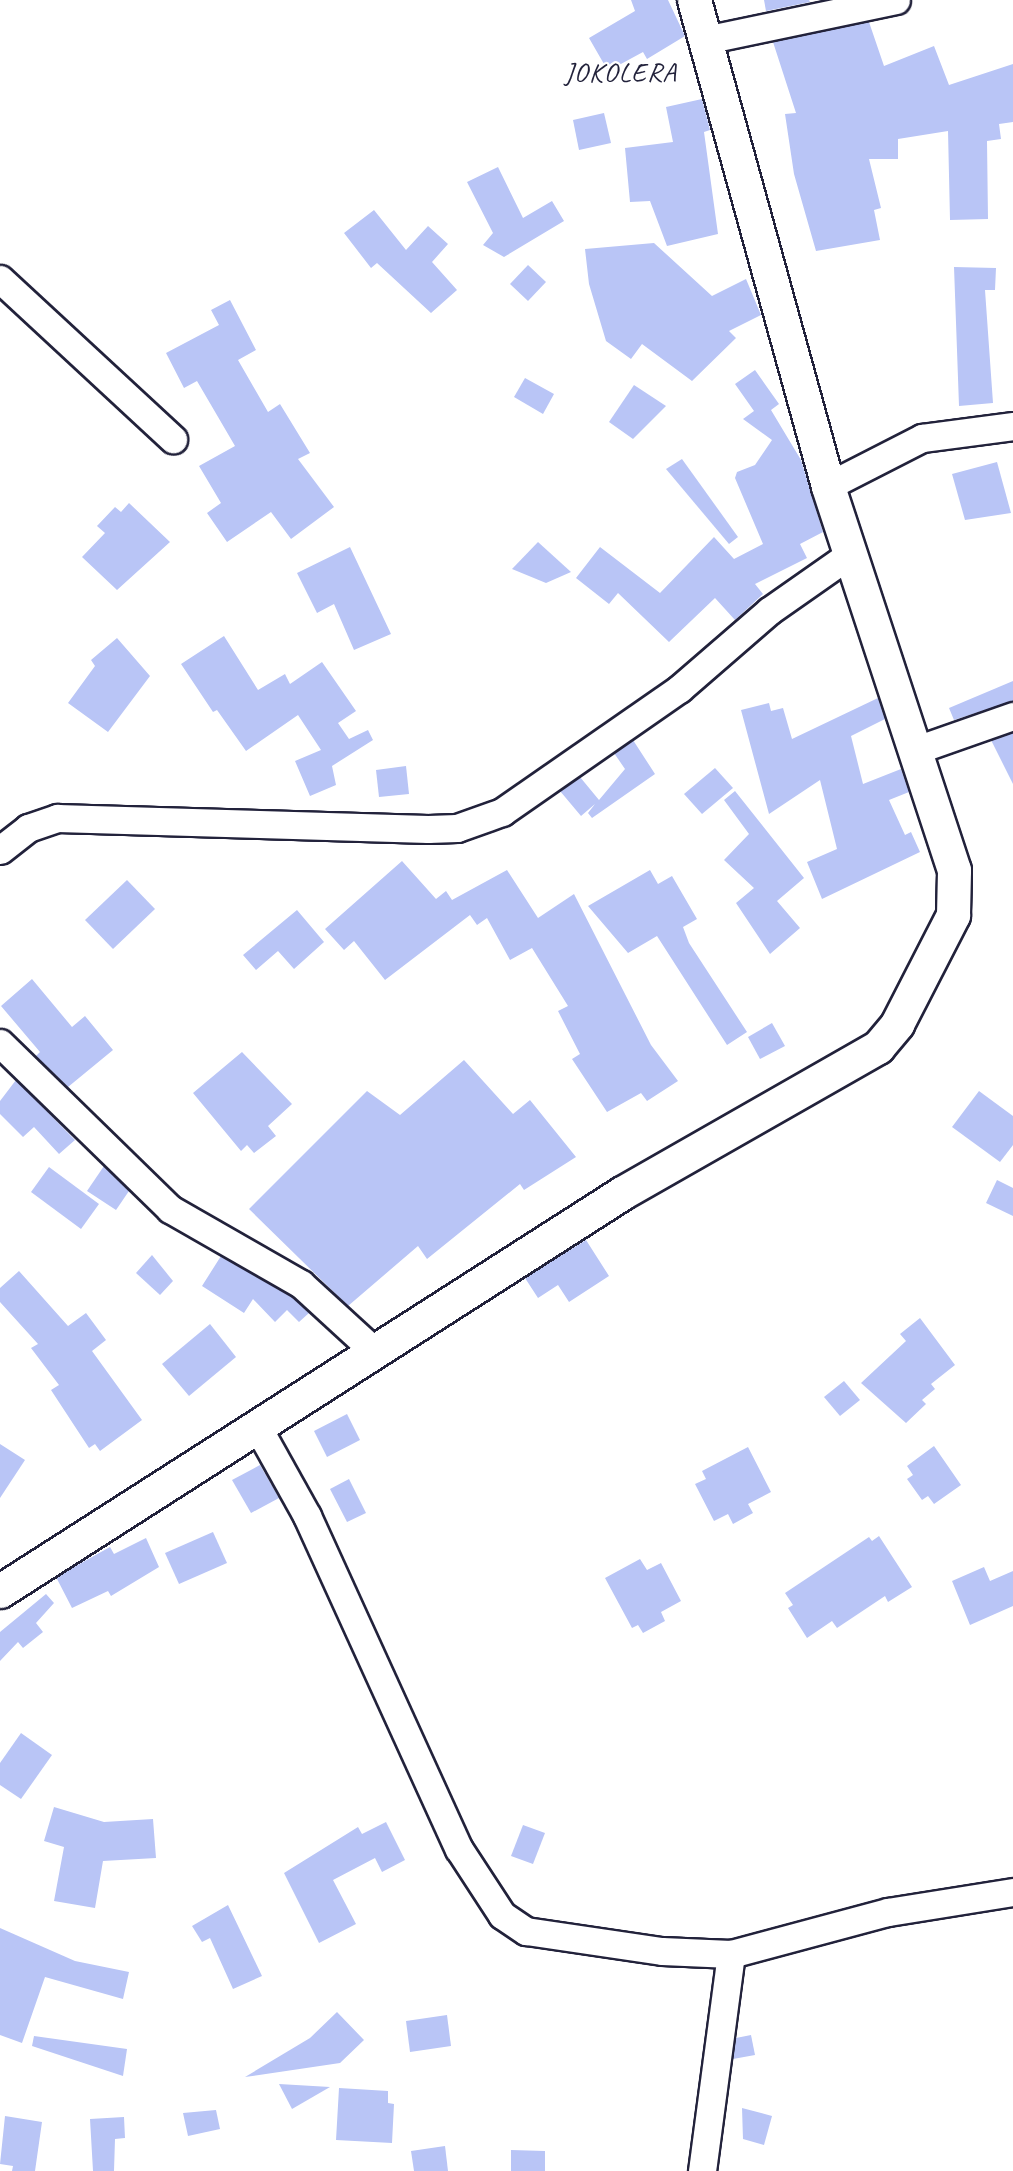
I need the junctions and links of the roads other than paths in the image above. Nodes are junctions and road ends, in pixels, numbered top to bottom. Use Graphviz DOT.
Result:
graph roads {
  1 [pos="694,0"];
  2 [pos="896,0"];
  3 [pos="705,40"];
  4 [pos="0,279"];
  5 [pos="1013,426"];
  6 [pos="172,439"];
  7 [pos="828,486"];
  8 [pos="849,555"];
  9 [pos="1013,716"];
  10 [pos="916,750"];
  11 [pos="0,850"];
  12 [pos="0,1043"];
  13 [pos="372,1349"];
  14 [pos="257,1426"];
  15 [pos="0,1591"];
  16 [pos="1013,1892"];
  17 [pos="731,1954"];
  18 [pos="702,2171"];
  1 -- 3 [label="street"];
  2 -- 3 [label="street"];
  3 -- 7 [label="street"];
  4 -- 6 [label="street"];
  5 -- 7 [label="street"];
  7 -- 8 [label="street"];
  8 -- 10 [label="street"];
  8 -- 11 [label="street"];
  9 -- 10 [label="street"];
  10 -- 13 [label="street"];
  12 -- 13 [label="street"];
  13 -- 14 [label="street"];
  14 -- 15 [label="street"];
  14 -- 17 [label="street"];
  16 -- 17 [label="street"];
  17 -- 18 [label="street"];
}
